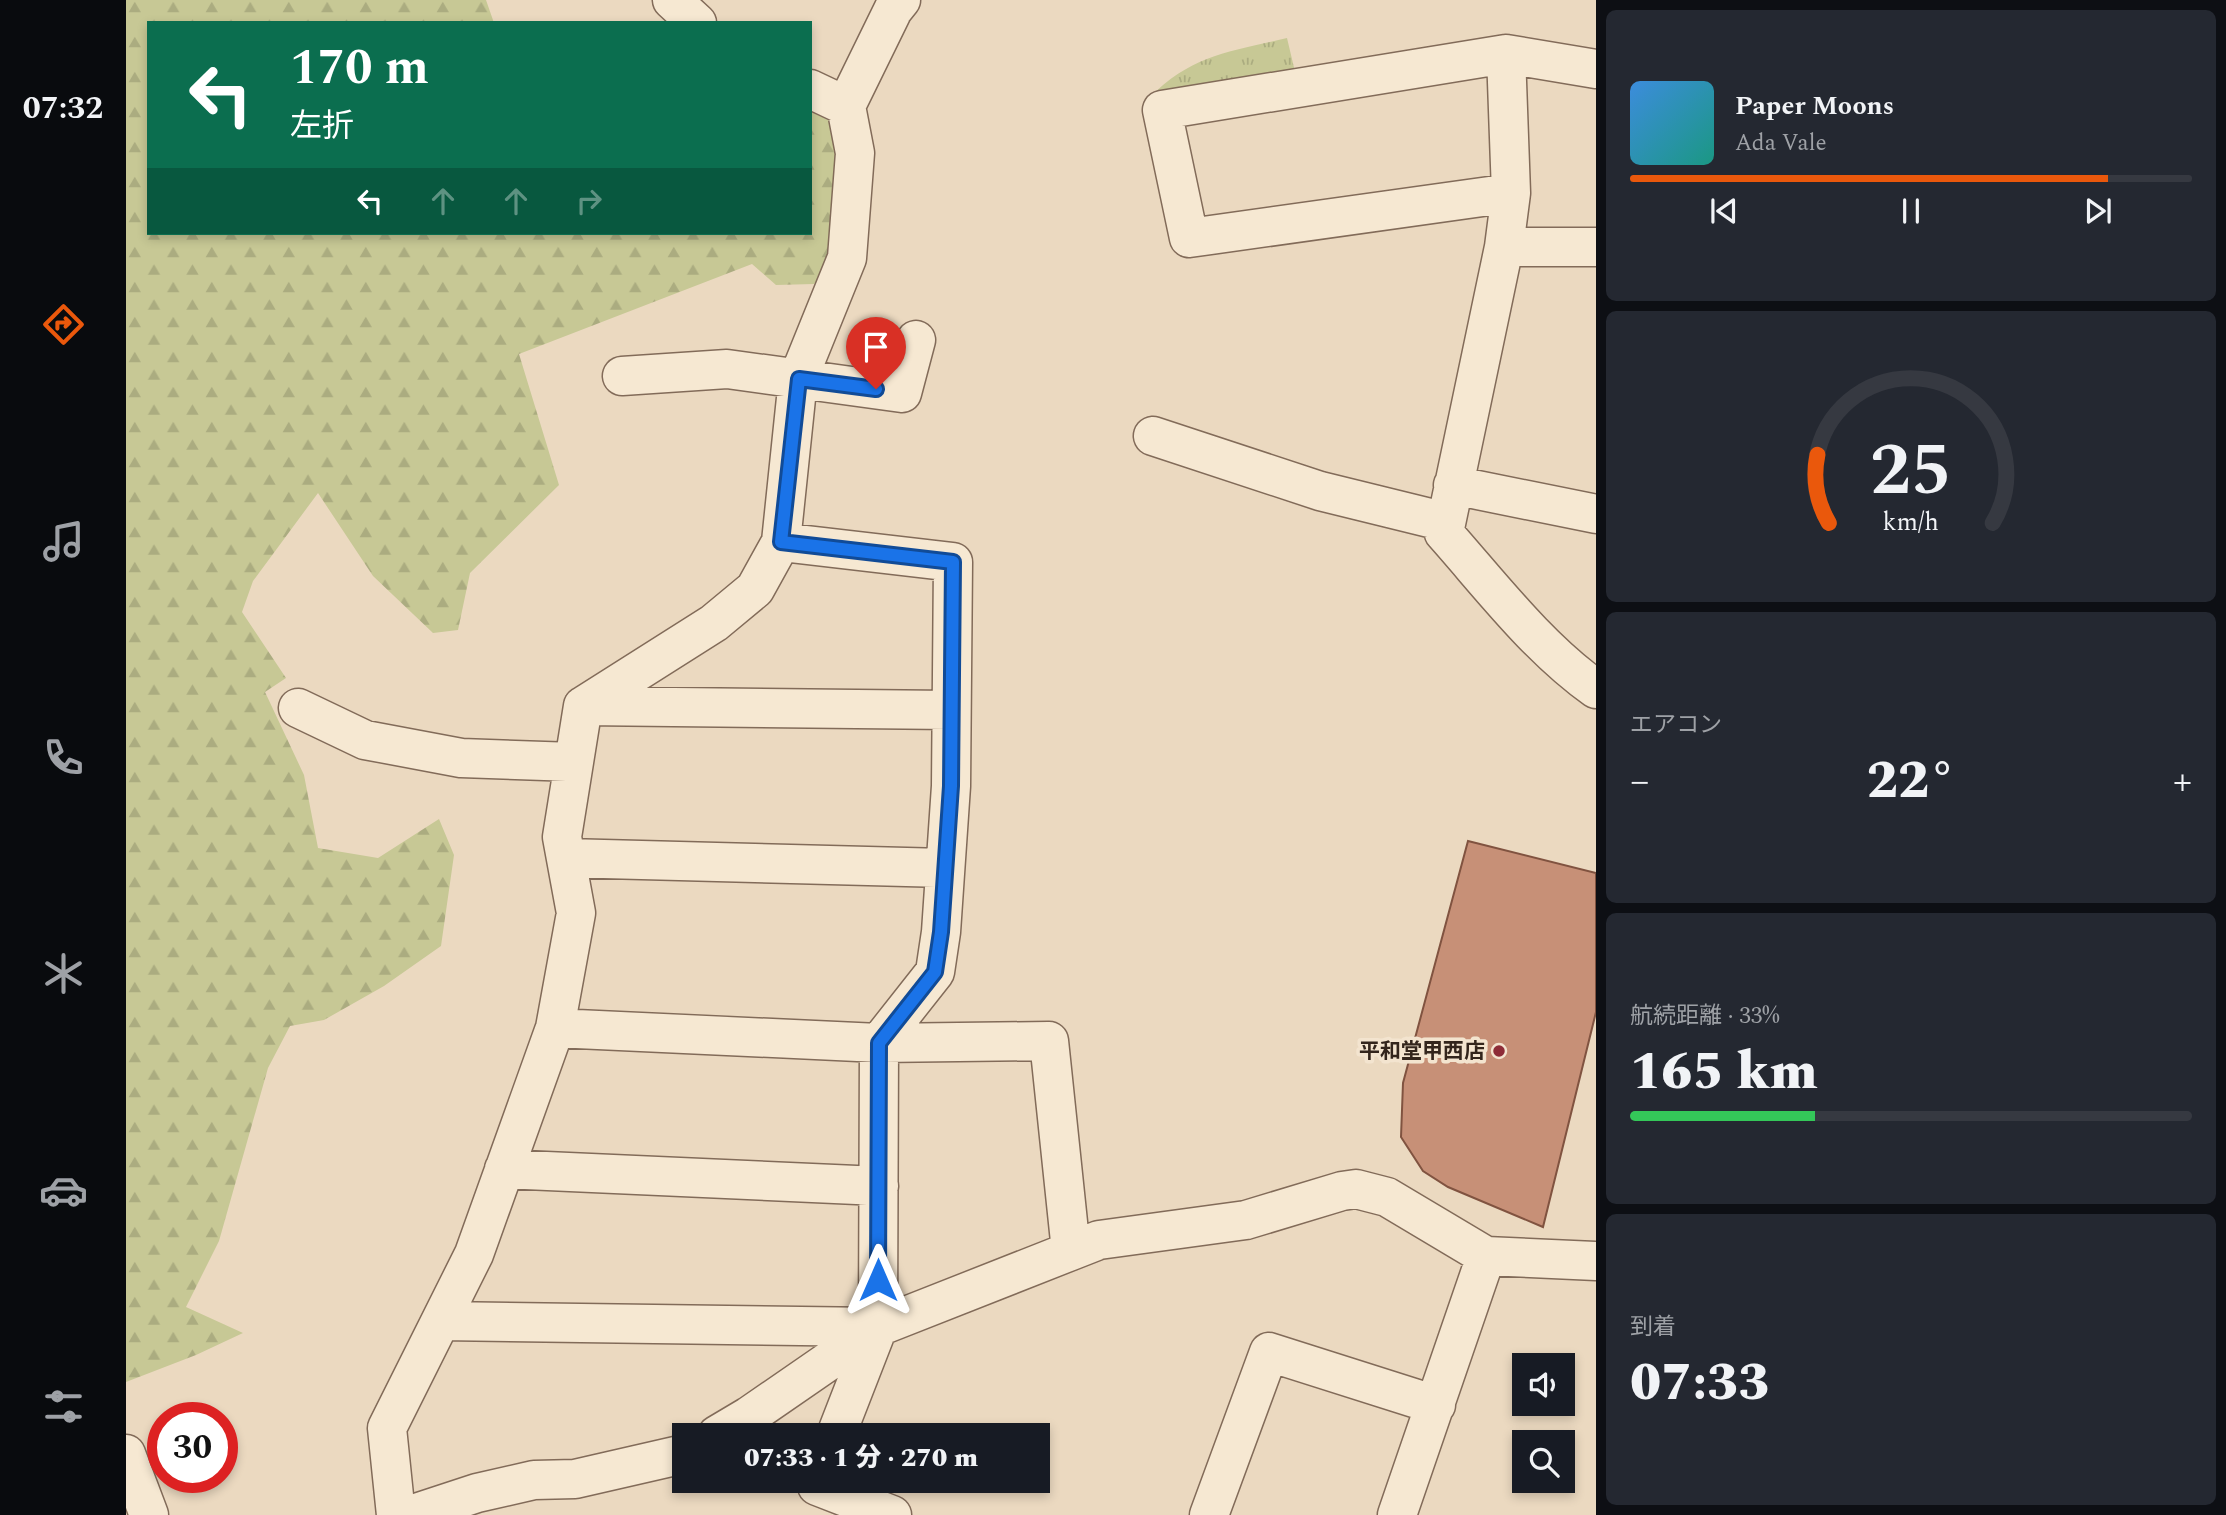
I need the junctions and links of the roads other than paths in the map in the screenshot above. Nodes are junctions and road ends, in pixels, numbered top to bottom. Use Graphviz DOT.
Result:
graph roads {
  1 [pos="672,0"];
  2 [pos="887,4"];
  3 [pos="695,21"];
  4 [pos="1506,54"];
  5 [pos="1596,69"];
  6 [pos="812,90"];
  7 [pos="846,106"];
  8 [pos="1511,193"];
  9 [pos="1504,247"];
  10 [pos="1596,247"];
  11 [pos="916,340"];
  12 [pos="622,376"];
  13 [pos="799,379"];
  14 [pos="1153,436"];
  15 [pos="1453,485"];
  16 [pos="1596,514"];
  17 [pos="1446,522"];
  18 [pos="781,542"];
  19 [pos="1596,689"];
  20 [pos="583,706"];
  21 [pos="298,708"];
  22 [pos="951,710"];
  23 [pos="574,762"];
  24 [pos="566,858"];
  25 [pos="945,868"];
  26 [pos="555,1028"];
  27 [pos="879,1043"];
  28 [pos="504,1169"];
  29 [pos="879,1186"];
  30 [pos="1071,1251"];
  31 [pos="1486,1256"];
  32 [pos="1596,1261"];
  33 [pos="441,1321"];
  34 [pos="878,1327"];
  35 [pos="1436,1405"];
  36 [pos="737,1423"];
  37 [pos="841,1423"];
  38 [pos="672,1457"];
  39 [pos="127,1460"];
  40 [pos="814,1494"];
  41 [pos="149,1515"];
  42 [pos="396,1515"];
  43 [pos="410,1515"];
  44 [pos="892,1515"];
  45 [pos="1209,1515"];
  46 [pos="1397,1515"];
  1 -- 3 [label="street"];
  2 -- 7 [label="street"];
  4 -- 5 [label="street"];
  4 -- 8 [label="street"];
  4 -- 8 [label="street"];
  6 -- 7 [label="street"];
  7 -- 13 [label="street"];
  8 -- 9 [label="street"];
  9 -- 10 [label="street"];
  9 -- 15 [label="street"];
  11 -- 13 [label="street"];
  12 -- 13 [label="street"];
  13 -- 18 [label="street"];
  14 -- 17 [label="street"];
  15 -- 16 [label="street"];
  15 -- 17 [label="street"];
  17 -- 19 [label="street"];
  18 -- 20 [label="street"];
  18 -- 22 [label="street"];
  20 -- 22 [label="street"];
  20 -- 23 [label="street"];
  21 -- 23 [label="street"];
  22 -- 25 [label="street"];
  23 -- 24 [label="street"];
  24 -- 25 [label="street"];
  24 -- 26 [label="street"];
  25 -- 27 [label="street"];
  26 -- 27 [label="street"];
  26 -- 28 [label="street"];
  27 -- 29 [label="street"];
  27 -- 30 [label="street"];
  28 -- 29 [label="street"];
  28 -- 33 [label="street"];
  29 -- 34 [label="street"];
  30 -- 31 [label="street"];
  30 -- 34 [label="street"];
  31 -- 32 [label="street"];
  31 -- 35 [label="street"];
  33 -- 34 [label="street"];
  33 -- 42 [label="street"];
  34 -- 36 [label="street"];
  34 -- 37 [label="street"];
  35 -- 45 [label="street"];
  35 -- 46 [label="street"];
  38 -- 43 [label="street"];
  39 -- 41 [label="street"];
  40 -- 44 [label="street"];
}
